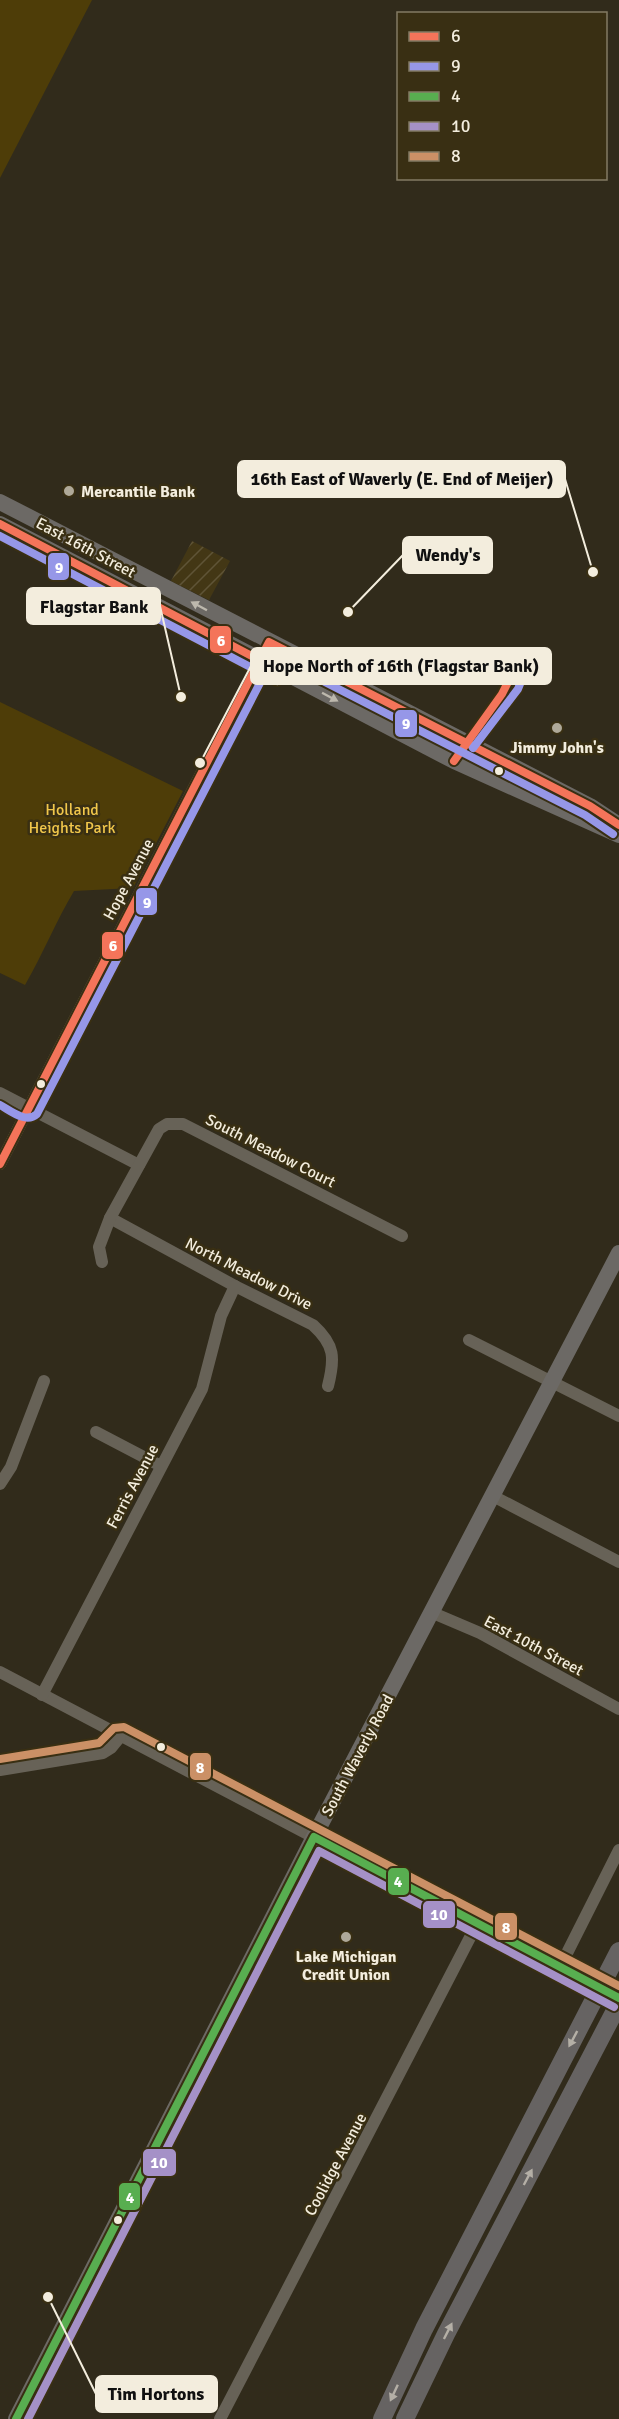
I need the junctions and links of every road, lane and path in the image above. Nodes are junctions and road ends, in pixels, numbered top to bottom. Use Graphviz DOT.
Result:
graph roads {
  1 [pos="0,502"];
  2 [pos="0,524"];
  3 [pos="269,642"];
  4 [pos="260,660"];
  5 [pos="619,825"];
  6 [pos="619,835"];
  7 [pos="0,1093"];
  8 [pos="28,1108"];
  9 [pos="0,1164"];
  10 [pos="138,1165"];
  11 [pos="110,1218"];
  12 [pos="402,1236"];
  13 [pos="102,1262"];
  14 [pos="616,1264"];
  15 [pos="235,1286"];
  16 [pos="469,1340"];
  17 [pos="44,1381"];
  18 [pos="552,1382"];
  19 [pos="328,1386"];
  20 [pos="619,1416"];
  21 [pos="96,1432"];
  22 [pos="161,1466"];
  23 [pos="0,1484"];
  24 [pos="493,1496"];
  25 [pos="619,1562"];
  26 [pos="433,1613"];
  27 [pos="0,1672"];
  28 [pos="42,1695"];
  29 [pos="619,1709"];
  30 [pos="120,1737"];
  31 [pos="0,1770"];
  32 [pos="314,1837"];
  33 [pos="619,1850"];
  34 [pos="477,1924"];
  35 [pos="619,1951"];
  36 [pos="560,1967"];
  37 [pos="600,1988"];
  38 [pos="619,1998"];
  39 [pos="619,2003"];
  40 [pos="537,2108"];
  41 [pos="501,2229"];
  42 [pos="422,2383"];
  43 [pos="16,2419"];
  44 [pos="220,2419"];
  45 [pos="382,2419"];
  46 [pos="405,2419"];
  47 [pos="411,2419"];
  3 -- 1 [label="main road, East 16th Street, one-way"];
  2 -- 4 [label="main road, East 16th Street"];
  3 -- 4 [label="street, Hope Avenue"];
  3 -- 5 [label="main road, East 16th Street"];
  4 -- 6 [label="main road, East 16th Street, one-way"];
  4 -- 8 [label="street, Hope Avenue"];
  7 -- 8 [label="street"];
  8 -- 9 [label="street, Hope Avenue"];
  8 -- 10 [label="street"];
  10 -- 11 [label="street, South Meadow Court"];
  10 -- 12 [label="street, South Meadow Court"];
  11 -- 13 [label="street, South Meadow Court"];
  11 -- 15 [label="street, North Meadow Drive"];
  14 -- 18 [label="main road, South Waverly Road"];
  15 -- 19 [label="street, North Meadow Drive"];
  15 -- 22 [label="street, Ferris Avenue"];
  16 -- 18 [label="street"];
  17 -- 23 [label="street"];
  18 -- 20 [label="street"];
  18 -- 24 [label="main road, South Waverly Road"];
  21 -- 22 [label="street"];
  22 -- 28 [label="street, Ferris Avenue"];
  24 -- 25 [label="street"];
  24 -- 26 [label="main road, South Waverly Road"];
  26 -- 29 [label="street, East 10th Street"];
  26 -- 32 [label="main road, South Waverly Road"];
  27 -- 28 [label="street"];
  28 -- 30 [label="street"];
  30 -- 31 [label="street"];
  30 -- 32 [label="street"];
  32 -- 34 [label="street"];
  32 -- 43 [label="main road, South Waverly Road"];
  33 -- 36 [label="street"];
  34 -- 36 [label="street"];
  34 -- 44 [label="street, Coolidge Avenue"];
  35 -- 37 [label="highway"];
  36 -- 37 [label="street"];
  37 -- 38 [label="main road"];
  37 -- 40 [label="highway, one-way"];
  41 -- 39 [label="highway, one-way"];
  40 -- 41 [label="highway"];
  40 -- 45 [label="highway, one-way"];
  42 -- 41 [label="highway, one-way"];
  42 -- 46 [label="highway"];
  42 -- 47 [label="highway"];
}
